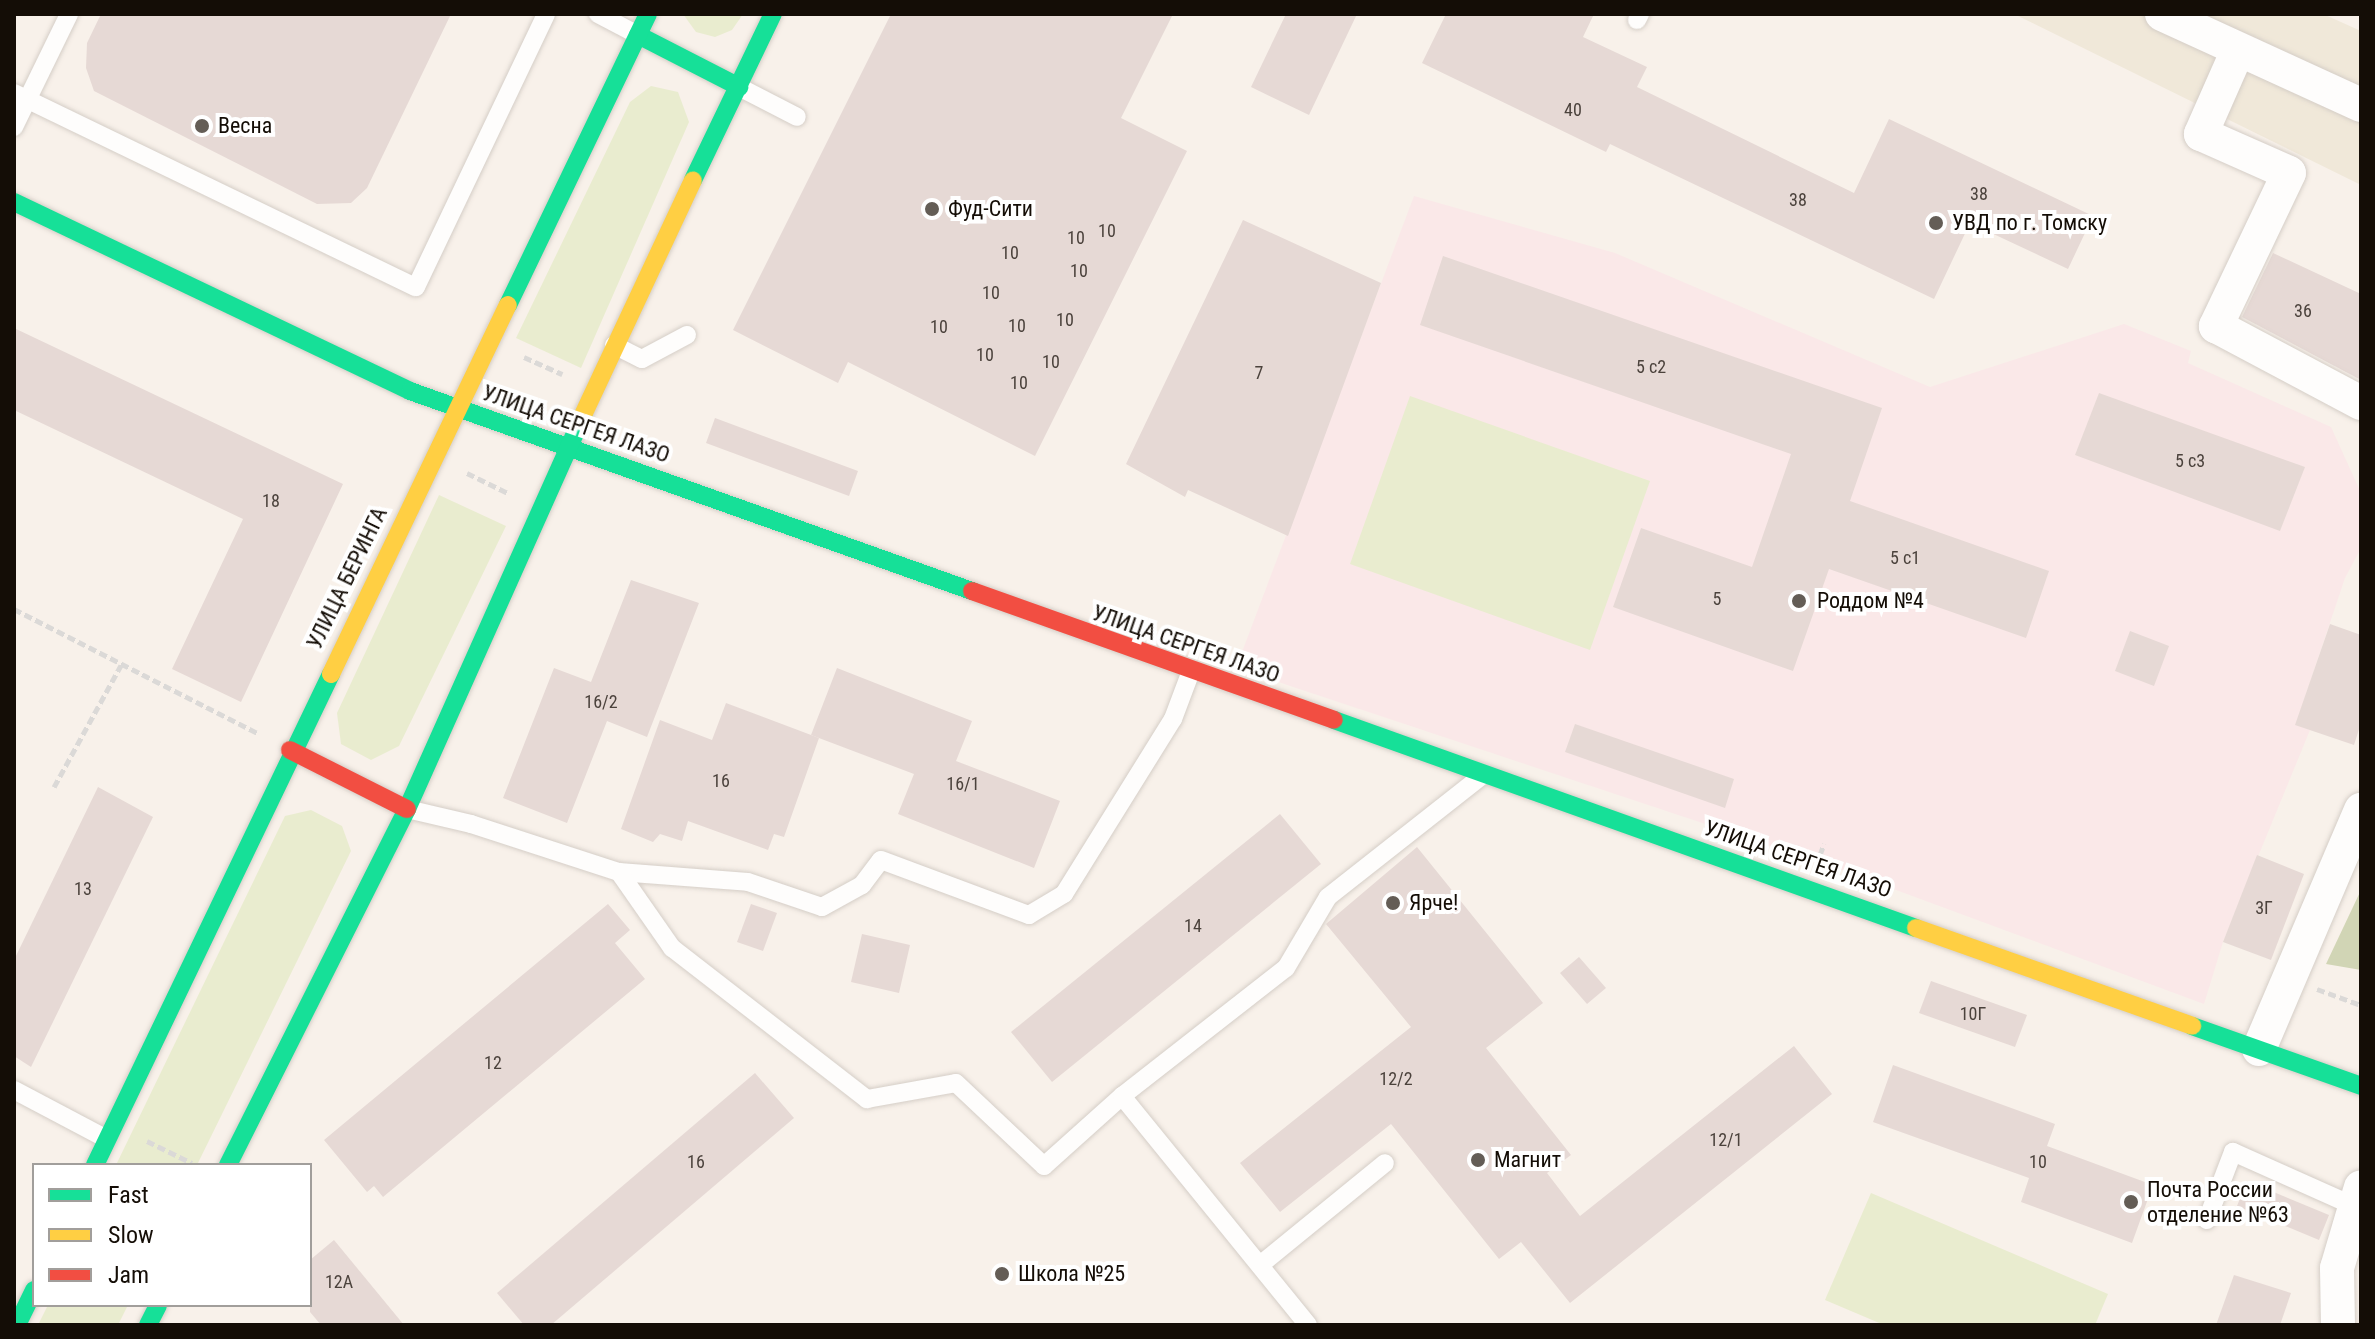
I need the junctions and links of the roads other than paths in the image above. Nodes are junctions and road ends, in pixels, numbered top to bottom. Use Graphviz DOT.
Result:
graph roads {
  1 [pos="69,14"];
  2 [pos="546,14"];
  3 [pos="598,14"];
  4 [pos="648,14"];
  5 [pos="773,14"];
  6 [pos="2162,14"];
  7 [pos="638,35"];
  8 [pos="2238,50"];
  9 [pos="739,87"];
  10 [pos="21,96"];
  11 [pos="2361,105"];
  12 [pos="797,117"];
  13 [pos="14,127"];
  14 [pos="14,202"];
  15 [pos="687,335"];
  16 [pos="614,345"];
  17 [pos="2361,403"];
  18 [pos="457,409"];
  19 [pos="570,447"];
  20 [pos="1191,671"];
  21 [pos="290,750"];
  22 [pos="1484,774"];
  23 [pos="407,809"];
  24 [pos="2361,810"];
  25 [pos="619,872"];
  26 [pos="2259,1049"];
  27 [pos="2361,1086"];
  28 [pos="14,1090"];
  29 [pos="1122,1096"];
  30 [pos="108,1139"];
  31 [pos="96,1163"];
  32 [pos="229,1163"];
  33 [pos="1385,1163"];
  34 [pos="2357,1197"];
  35 [pos="2207,1220"];
  36 [pos="1260,1265"];
  37 [pos="32,1294"];
  38 [pos="157,1307"];
  39 [pos="18,1324"];
  40 [pos="148,1325"];
  41 [pos="1308,1325"];
  42 [pos="2338,1325"];
  1 -- 10 [label="lane"];
  2 -- 10 [label="lane"];
  3 -- 7 [label="lane"];
  4 -- 7 [label="street, УЛИЦА БЕРИНГА"];
  5 -- 9 [label="street"];
  6 -- 8 [label="street"];
  7 -- 9 [label="street"];
  7 -- 18 [label="street, УЛИЦА БЕРИНГА"];
  8 -- 11 [label="street"];
  8 -- 17 [label="street"];
  9 -- 12 [label="lane"];
  9 -- 16 [label="street"];
  10 -- 13 [label="lane"];
  14 -- 18 [label="street, УЛИЦА СЕРГЕЯ ЛАЗО"];
  15 -- 16 [label="lane"];
  16 -- 19 [label="street"];
  18 -- 19 [label="street, УЛИЦА СЕРГЕЯ ЛАЗО"];
  18 -- 21 [label="street, УЛИЦА БЕРИНГА"];
  19 -- 20 [label="street, УЛИЦА СЕРГЕЯ ЛАЗО"];
  19 -- 23 [label="street"];
  20 -- 22 [label="street, УЛИЦА СЕРГЕЯ ЛАЗО"];
  20 -- 25 [label="lane"];
  21 -- 23 [label="street"];
  21 -- 30 [label="street, УЛИЦА БЕРИНГА"];
  22 -- 26 [label="street, УЛИЦА СЕРГЕЯ ЛАЗО"];
  22 -- 29 [label="lane"];
  23 -- 25 [label="lane"];
  23 -- 32 [label="street"];
  24 -- 26 [label="street"];
  25 -- 29 [label="lane"];
  26 -- 27 [label="street, УЛИЦА СЕРГЕЯ ЛАЗО"];
  28 -- 30 [label="lane"];
  29 -- 36 [label="lane"];
  30 -- 31 [label="street, УЛИЦА БЕРИНГА"];
  33 -- 36 [label="lane"];
  34 -- 35 [label="lane"];
  34 -- 42 [label="street"];
  36 -- 41 [label="lane"];
  37 -- 39 [label="street"];
  38 -- 40 [label="street"];
}
